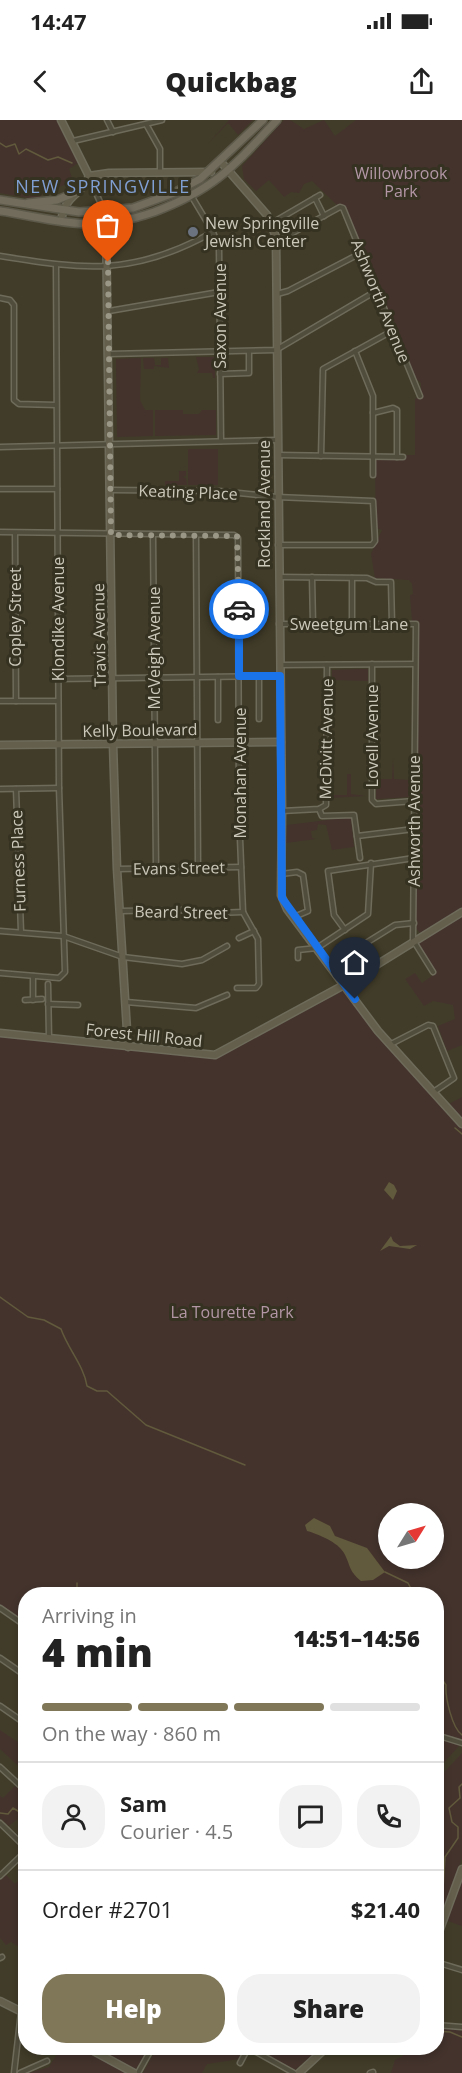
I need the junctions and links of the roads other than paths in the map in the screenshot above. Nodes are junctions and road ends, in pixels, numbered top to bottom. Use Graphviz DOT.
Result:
graph roads {
  1 [pos="61,120"];
  2 [pos="107,120"];
  3 [pos="162,120"];
  4 [pos="263,120"];
  5 [pos="277,120"];
  6 [pos="146,124"];
  7 [pos="112,132"];
  8 [pos="73,141"];
  9 [pos="221,162"];
  10 [pos="229,171"];
  11 [pos="182,172"];
  12 [pos="211,172"];
  13 [pos="160,173"];
  14 [pos="89,177"];
  15 [pos="188,186"];
  16 [pos="74,193"];
  17 [pos="321,195"];
  18 [pos="192,197"];
  19 [pos="315,198"];
  20 [pos="0,200"];
  21 [pos="25,204"];
  22 [pos="63,209"];
  23 [pos="0,210"];
  24 [pos="105,212"];
  25 [pos="324,216"];
  26 [pos="62,221"];
  27 [pos="106,223"];
  28 [pos="272,223"];
  29 [pos="213,232"];
  30 [pos="276,242"];
  31 [pos="361,253"];
  32 [pos="0,256"];
  33 [pos="56,266"];
  34 [pos="108,268"];
  35 [pos="376,291"];
  36 [pos="219,292"];
  37 [pos="277,294"];
  38 [pos="0,298"];
  39 [pos="109,311"];
  40 [pos="392,331"];
  41 [pos="276,350"];
  42 [pos="249,351"];
  43 [pos="355,351"];
  44 [pos="220,352"];
  45 [pos="109,354"];
  46 [pos="220,374"];
  47 [pos="420,396"];
  48 [pos="57,405"];
  49 [pos="373,413"];
  50 [pos="277,440"];
  51 [pos="221,441"];
  52 [pos="110,444"];
  53 [pos="0,447"];
  54 [pos="57,447"];
  55 [pos="277,455"];
  56 [pos="321,456"];
  57 [pos="373,456"];
  58 [pos="396,457"];
  59 [pos="403,457"];
  60 [pos="373,475"];
  61 [pos="0,489"];
  62 [pos="57,489"];
  63 [pos="111,490"];
  64 [pos="277,497"];
  65 [pos="0,532"];
  66 [pos="15,533"];
  67 [pos="57,533"];
  68 [pos="111,535"];
  69 [pos="153,535"];
  70 [pos="196,535"];
  71 [pos="278,545"];
  72 [pos="278,577"];
  73 [pos="312,577"];
  74 [pos="352,578"];
  75 [pos="279,624"];
  76 [pos="312,624"];
  77 [pos="352,624"];
  78 [pos="392,624"];
  79 [pos="372,664"];
  80 [pos="415,664"];
  81 [pos="279,665"];
  82 [pos="327,665"];
  83 [pos="239,676"];
  84 [pos="259,676"];
  85 [pos="280,676"];
  86 [pos="197,677"];
  87 [pos="218,677"];
  88 [pos="112,678"];
  89 [pos="154,678"];
  90 [pos="58,679"];
  91 [pos="58,700"];
  92 [pos="0,701"];
  93 [pos="16,701"];
  94 [pos="259,719"];
  95 [pos="218,720"];
  96 [pos="281,742"];
  97 [pos="155,743"];
  98 [pos="197,743"];
  99 [pos="240,743"];
  100 [pos="113,744"];
  101 [pos="0,745"];
  102 [pos="58,745"];
  103 [pos="59,788"];
  104 [pos="0,789"];
  105 [pos="16,789"];
  106 [pos="414,801"];
  107 [pos="319,809"];
  108 [pos="282,811"];
  109 [pos="414,829"];
  110 [pos="357,836"];
  111 [pos="360,858"];
  112 [pos="414,858"];
  113 [pos="371,863"];
  114 [pos="241,867"];
  115 [pos="156,868"];
  116 [pos="198,868"];
  117 [pos="117,869"];
  118 [pos="281,874"];
  119 [pos="120,911"];
  120 [pos="243,912"];
  121 [pos="462,912"];
  122 [pos="293,917"];
  123 [pos="414,923"];
  124 [pos="345,930"];
  125 [pos="0,931"];
  126 [pos="254,931"];
  127 [pos="21,932"];
  128 [pos="63,936"];
  129 [pos="239,938"];
  130 [pos="414,940"];
  131 [pos="227,946"];
  132 [pos="317,948"];
  133 [pos="123,957"];
  134 [pos="298,958"];
  135 [pos="329,966"];
  136 [pos="433,972"];
  137 [pos="0,973"];
  138 [pos="33,976"];
  139 [pos="48,984"];
  140 [pos="344,985"];
  141 [pos="237,988"];
  142 [pos="227,995"];
  143 [pos="42,999"];
  144 [pos="25,1000"];
  145 [pos="33,1000"];
  146 [pos="126,1002"];
  147 [pos="48,1004"];
  148 [pos="78,1005"];
  149 [pos="0,1033"];
  150 [pos="49,1038"];
  151 [pos="391,1044"];
  152 [pos="128,1047"];
  153 [pos="435,1091"];
  154 [pos="462,1124"];
  155 [pos="0,1608"];
  156 [pos="18,1620"];
  157 [pos="0,1658"];
  158 [pos="18,1670"];
  159 [pos="0,1707"];
  160 [pos="18,1719"];
  161 [pos="444,1737"];
  162 [pos="462,1743"];
  163 [pos="0,1767"];
  164 [pos="18,1784"];
  165 [pos="0,1823"];
  166 [pos="18,1841"];
  167 [pos="18,1857"];
  168 [pos="462,1869"];
  169 [pos="0,1876"];
  170 [pos="444,1918"];
  171 [pos="444,1964"];
  172 [pos="462,1970"];
  173 [pos="0,2001"];
  174 [pos="18,2010"];
  175 [pos="444,2026"];
  176 [pos="462,2027"];
  177 [pos="18,2046"];
  178 [pos="101,2055"];
  179 [pos="148,2055"];
  180 [pos="245,2055"];
  181 [pos="262,2055"];
  182 [pos="318,2055"];
  183 [pos="47,2061"];
  184 [pos="240,2063"];
  185 [pos="14,2073"];
  186 [pos="20,2073"];
  187 [pos="136,2073"];
  188 [pos="294,2073"];
  189 [pos="299,2073"];
  1 -- 8 [label="street"];
  2 -- 7 [label="street"];
  3 -- 6 [label="street"];
  4 -- 9 [label="main road"];
  5 -- 10 [label="main road"];
  6 -- 7 [label="street"];
  6 -- 13 [label="street"];
  7 -- 8 [label="street"];
  8 -- 14 [label="street"];
  9 -- 10 [label="street, Rockland Avenue"];
  9 -- 12 [label="main road"];
  10 -- 18 [label="main road"];
  10 -- 28 [label="street, Rockland Avenue"];
  11 -- 12 [label="street"];
  11 -- 13 [label="street"];
  11 -- 15 [label="street"];
  12 -- 15 [label="main road"];
  13 -- 14 [label="street"];
  14 -- 16 [label="street"];
  14 -- 24 [label="street"];
  15 -- 24 [label="main road"];
  16 -- 21 [label="main road"];
  16 -- 22 [label="street"];
  17 -- 19 [label="street"];
  18 -- 27 [label="main road"];
  18 -- 29 [label="street, Saxon Avenue"];
  19 -- 25 [label="street"];
  19 -- 28 [label="street"];
  20 -- 21 [label="main road"];
  21 -- 22 [label="main road"];
  22 -- 24 [label="main road"];
  22 -- 26 [label="street"];
  23 -- 26 [label="main road"];
  25 -- 30 [label="street"];
  25 -- 31 [label="street, Ashworth Avenue"];
  26 -- 27 [label="main road"];
  27 -- 34 [label="street, Travis Avenue"];
  28 -- 30 [label="street, Rockland Avenue"];
  29 -- 34 [label="street"];
  29 -- 36 [label="street, Saxon Avenue"];
  30 -- 37 [label="street, Rockland Avenue"];
  31 -- 35 [label="street, Ashworth Avenue"];
  31 -- 37 [label="street"];
  32 -- 33 [label="street"];
  33 -- 34 [label="street"];
  33 -- 48 [label="street, Klondike Avenue"];
  34 -- 39 [label="street, Travis Avenue"];
  35 -- 40 [label="street, Ashworth Avenue"];
  35 -- 41 [label="street"];
  36 -- 39 [label="street"];
  36 -- 44 [label="street, Saxon Avenue"];
  37 -- 41 [label="street, Rockland Avenue"];
  38 -- 48 [label="street"];
  39 -- 45 [label="street, Travis Avenue"];
  40 -- 43 [label="street"];
  40 -- 47 [label="street, Ashworth Avenue"];
  41 -- 42 [label="street"];
  41 -- 50 [label="street, Rockland Avenue"];
  42 -- 44 [label="street"];
  42 -- 46 [label="street"];
  43 -- 49 [label="street"];
  43 -- 56 [label="street"];
  44 -- 45 [label="street"];
  44 -- 46 [label="street, Saxon Avenue"];
  45 -- 52 [label="street, Travis Avenue"];
  46 -- 51 [label="street, Saxon Avenue"];
  48 -- 54 [label="street, Klondike Avenue"];
  49 -- 57 [label="street"];
  49 -- 58 [label="street"];
  50 -- 51 [label="street"];
  50 -- 55 [label="street, Rockland Avenue"];
  51 -- 52 [label="street"];
  52 -- 54 [label="street"];
  52 -- 63 [label="street, Travis Avenue"];
  53 -- 54 [label="street"];
  54 -- 62 [label="street, Klondike Avenue"];
  55 -- 56 [label="street"];
  55 -- 64 [label="street, Rockland Avenue"];
  56 -- 57 [label="street"];
  57 -- 58 [label="street"];
  57 -- 60 [label="street"];
  58 -- 59 [label="street"];
  61 -- 62 [label="street"];
  62 -- 67 [label="street, Klondike Avenue"];
  63 -- 64 [label="street, Keating Place"];
  63 -- 68 [label="street, Travis Avenue"];
  64 -- 71 [label="street, Rockland Avenue"];
  64 -- 71 [label="street, Keating Place"];
  65 -- 66 [label="street"];
  66 -- 67 [label="street"];
  66 -- 93 [label="street, Copley Street"];
  67 -- 68 [label="street"];
  67 -- 90 [label="street, Klondike Avenue"];
  68 -- 69 [label="street"];
  68 -- 88 [label="street, Travis Avenue"];
  69 -- 70 [label="street"];
  69 -- 89 [label="street, McVeigh Avenue"];
  70 -- 83 [label="street, Monahan Avenue"];
  70 -- 86 [label="street"];
  71 -- 72 [label="street, Rockland Avenue"];
  72 -- 73 [label="street"];
  72 -- 75 [label="street, Rockland Avenue"];
  73 -- 74 [label="street"];
  73 -- 76 [label="street"];
  74 -- 77 [label="street"];
  74 -- 78 [label="street"];
  75 -- 76 [label="street, Sweetgum Lane"];
  75 -- 81 [label="street, Rockland Avenue"];
  76 -- 77 [label="street, Sweetgum Lane"];
  77 -- 78 [label="street, Sweetgum Lane"];
  78 -- 80 [label="street, Sweetgum Lane"];
  79 -- 80 [label="street"];
  79 -- 82 [label="street"];
  79 -- 106 [label="street, Lovell Avenue"];
  80 -- 106 [label="street, Ashworth Avenue"];
  81 -- 82 [label="street"];
  81 -- 85 [label="street, Rockland Avenue"];
  82 -- 107 [label="street, McDivitt Avenue"];
  83 -- 84 [label="street"];
  83 -- 87 [label="street"];
  83 -- 99 [label="street, Monahan Avenue"];
  84 -- 85 [label="street"];
  84 -- 94 [label="street"];
  85 -- 96 [label="street, Rockland Avenue"];
  86 -- 87 [label="street"];
  86 -- 89 [label="street"];
  86 -- 98 [label="street"];
  87 -- 95 [label="street"];
  88 -- 89 [label="street"];
  88 -- 90 [label="street"];
  88 -- 100 [label="street, Travis Avenue"];
  89 -- 97 [label="street, McVeigh Avenue"];
  90 -- 91 [label="street, Klondike Avenue"];
  91 -- 93 [label="street"];
  91 -- 102 [label="street, Klondike Avenue"];
  92 -- 93 [label="street"];
  96 -- 99 [label="street, Kelly Boulevard"];
  96 -- 108 [label="street, Rockland Avenue"];
  97 -- 98 [label="street, Kelly Boulevard"];
  97 -- 100 [label="street, Kelly Boulevard"];
  97 -- 115 [label="street, McVeigh Avenue"];
  98 -- 99 [label="street, Kelly Boulevard"];
  98 -- 116 [label="street"];
  99 -- 114 [label="street, Monahan Avenue"];
  100 -- 102 [label="street, Kelly Boulevard"];
  100 -- 117 [label="street, Travis Avenue"];
  101 -- 102 [label="street, Kelly Boulevard"];
  102 -- 103 [label="street, Klondike Avenue"];
  103 -- 105 [label="street"];
  103 -- 128 [label="street, Klondike Avenue"];
  104 -- 105 [label="street"];
  105 -- 127 [label="street, Furness Place"];
  106 -- 109 [label="street, Ashworth Avenue"];
  107 -- 108 [label="street, McDivitt Avenue"];
  107 -- 110 [label="street"];
  108 -- 118 [label="street, Rockland Avenue"];
  109 -- 110 [label="street"];
  109 -- 112 [label="street, Ashworth Avenue"];
  110 -- 111 [label="street"];
  112 -- 113 [label="street"];
  112 -- 123 [label="street, Ashworth Avenue"];
  113 -- 124 [label="street"];
  113 -- 124 [label="street"];
  114 -- 116 [label="street, Evans Street"];
  114 -- 120 [label="street, Monahan Avenue"];
  115 -- 116 [label="street, Evans Street"];
  115 -- 117 [label="street, Evans Street"];
  117 -- 119 [label="street, Travis Avenue"];
  118 -- 122 [label="street, Rockland Avenue"];
  118 -- 122 [label="street"];
  119 -- 120 [label="street, Beard Street"];
  119 -- 133 [label="street, Travis Avenue"];
  120 -- 126 [label="street, Monahan Avenue"];
  121 -- 130 [label="street, Forest Hill Road"];
  122 -- 132 [label="street, Rockland Avenue"];
  123 -- 130 [label="street, Ashworth Avenue"];
  123 -- 135 [label="street"];
  124 -- 132 [label="street"];
  125 -- 127 [label="street"];
  126 -- 129 [label="street"];
  126 -- 141 [label="street, Monahan Avenue"];
  127 -- 128 [label="street"];
  128 -- 133 [label="street"];
  128 -- 138 [label="street, Klondike Avenue"];
  130 -- 136 [label="street"];
  130 -- 140 [label="street, Forest Hill Road"];
  131 -- 133 [label="street"];
  132 -- 134 [label="street"];
  132 -- 135 [label="street, Rockland Avenue"];
  133 -- 146 [label="street, Travis Avenue"];
  135 -- 140 [label="street, Rockland Avenue"];
  137 -- 138 [label="street"];
  138 -- 145 [label="street"];
  139 -- 147 [label="street"];
  140 -- 151 [label="street, Rockland Avenue"];
  140 -- 152 [label="street, Forest Hill Road"];
  142 -- 146 [label="street"];
  143 -- 145 [label="street"];
  144 -- 145 [label="street"];
  146 -- 152 [label="street, Travis Avenue"];
  147 -- 148 [label="street"];
  147 -- 150 [label="street"];
  149 -- 150 [label="street, Forest Hill Road"];
  150 -- 152 [label="street, Forest Hill Road"];
  151 -- 153 [label="street, Rockland Avenue"];
  151 -- 153 [label="street"];
  153 -- 154 [label="street, Rockland Avenue"];
  155 -- 156 [label="street"];
  157 -- 158 [label="street"];
  159 -- 160 [label="street"];
  161 -- 162 [label="street"];
  163 -- 164 [label="street"];
  165 -- 166 [label="street"];
  167 -- 169 [label="street"];
  168 -- 170 [label="street"];
  171 -- 172 [label="street"];
  173 -- 174 [label="street"];
  175 -- 176 [label="street"];
  177 -- 185 [label="street"];
  178 -- 187 [label="street"];
  179 -- 187 [label="street"];
  180 -- 184 [label="street"];
  181 -- 188 [label="street"];
  182 -- 189 [label="street"];
  183 -- 186 [label="street"];
}
